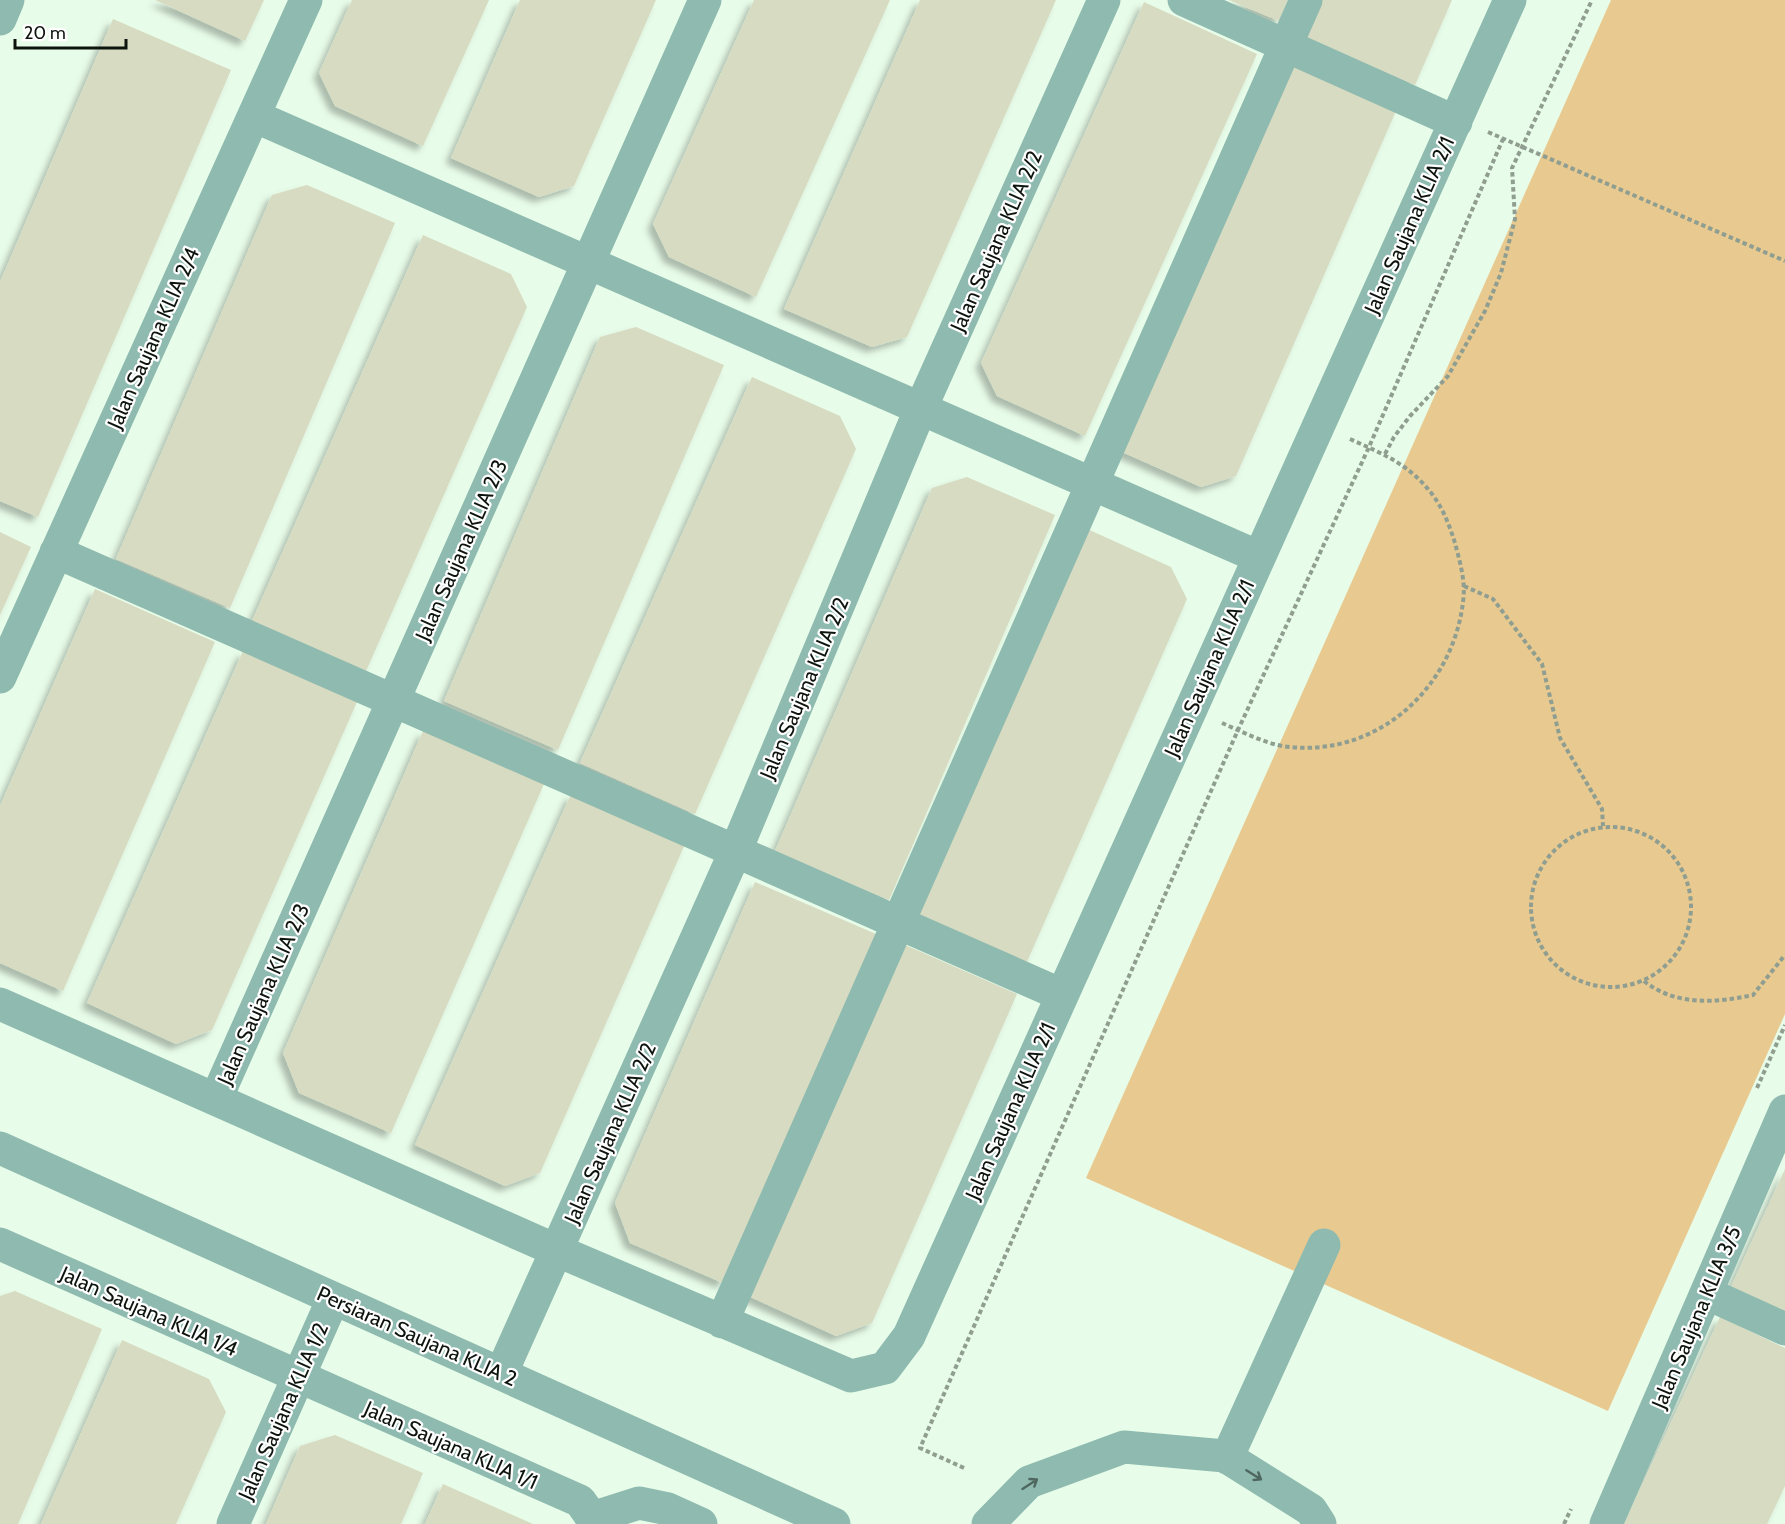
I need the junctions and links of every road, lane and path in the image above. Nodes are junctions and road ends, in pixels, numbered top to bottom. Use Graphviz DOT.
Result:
graph roads {
  1 [pos="8,0"];
  2 [pos="306,0"];
  3 [pos="705,0"];
  4 [pos="1104,0"];
  5 [pos="1184,0"];
  6 [pos="1306,0"];
  7 [pos="1510,0"];
  8 [pos="1592,0"];
  9 [pos="0,19"];
  10 [pos="1286,45"];
  11 [pos="254,116"];
  12 [pos="1457,120"];
  13 [pos="1503,139"];
  14 [pos="1522,146"];
  15 [pos="1785,261"];
  16 [pos="589,262"];
  17 [pos="920,411"];
  18 [pos="1319,425"];
  19 [pos="1369,447"];
  20 [pos="1385,454"];
  21 [pos="1090,483"];
  22 [pos="56,552"];
  23 [pos="1259,557"];
  24 [pos="1463,586"];
  25 [pos="0,676"];
  26 [pos="393,701"];
  27 [pos="1191,709"];
  28 [pos="1238,730"];
  29 [pos="1603,826"];
  30 [pos="736,850"];
  31 [pos="900,923"];
  32 [pos="1785,955"];
  33 [pos="1644,981"];
  34 [pos="1062,995"];
  35 [pos="0,1004"];
  36 [pos="216,1100"];
  37 [pos="1785,1111"];
  38 [pos="0,1148"];
  39 [pos="0,1244"];
  40 [pos="1324,1245"];
  41 [pos="558,1251"];
  42 [pos="1706,1293"];
  43 [pos="333,1299"];
  44 [pos="722,1322"];
  45 [pos="1785,1329"];
  46 [pos="501,1374"];
  47 [pos="298,1378"];
  48 [pos="1227,1458"];
  49 [pos="964,1468"];
  50 [pos="592,1521"];
  51 [pos="233,1524"];
  52 [pos="701,1524"];
  53 [pos="834,1524"];
  54 [pos="988,1524"];
  55 [pos="1320,1524"];
  56 [pos="1606,1524"];
  1 -- 9 [label="street"];
  2 -- 11 [label="street, Jalan Saujana KLIA 2/4"];
  3 -- 16 [label="street, Jalan Saujana KLIA 2/3"];
  4 -- 17 [label="street, Jalan Saujana KLIA 2/2"];
  5 -- 10 [label="street"];
  6 -- 10 [label="street"];
  7 -- 12 [label="street, Jalan Saujana KLIA 2/1"];
  8 -- 14 [label="path"];
  10 -- 12 [label="street"];
  10 -- 21 [label="street"];
  11 -- 16 [label="street"];
  11 -- 22 [label="street, Jalan Saujana KLIA 2/4"];
  12 -- 13 [label="path"];
  12 -- 18 [label="street, Jalan Saujana KLIA 2/1"];
  13 -- 14 [label="path"];
  13 -- 19 [label="path"];
  14 -- 15 [label="path"];
  14 -- 20 [label="path"];
  16 -- 17 [label="street"];
  16 -- 26 [label="street, Jalan Saujana KLIA 2/3"];
  17 -- 21 [label="street"];
  17 -- 30 [label="street, Jalan Saujana KLIA 2/2"];
  18 -- 19 [label="path"];
  18 -- 23 [label="street, Jalan Saujana KLIA 2/1"];
  19 -- 20 [label="path"];
  19 -- 28 [label="path"];
  20 -- 24 [label="path"];
  21 -- 23 [label="street"];
  21 -- 31 [label="street"];
  22 -- 25 [label="street, Jalan Saujana KLIA 2/4"];
  22 -- 26 [label="street"];
  23 -- 27 [label="street, Jalan Saujana KLIA 2/1"];
  24 -- 28 [label="path"];
  24 -- 29 [label="path"];
  26 -- 30 [label="street"];
  26 -- 36 [label="street, Jalan Saujana KLIA 2/3"];
  27 -- 28 [label="path"];
  27 -- 34 [label="street, Jalan Saujana KLIA 2/1"];
  28 -- 49 [label="path"];
  29 -- 33 [label="path"];
  29 -- 33 [label="path"];
  30 -- 31 [label="street"];
  30 -- 41 [label="street, Jalan Saujana KLIA 2/2"];
  31 -- 34 [label="street"];
  31 -- 44 [label="street"];
  32 -- 33 [label="path"];
  34 -- 44 [label="street, Jalan Saujana KLIA 2/1"];
  35 -- 36 [label="street, Jalan Saujana KLIA 2/1"];
  36 -- 41 [label="street, Jalan Saujana KLIA 2/1"];
  37 -- 42 [label="street, Jalan Saujana KLIA 3/5"];
  38 -- 43 [label="street, Persiaran Saujana KLIA 2"];
  39 -- 47 [label="street, Jalan Saujana KLIA 1/4"];
  40 -- 48 [label="street"];
  41 -- 44 [label="street, Jalan Saujana KLIA 2/1"];
  41 -- 46 [label="street, Jalan Saujana KLIA 2/2"];
  42 -- 45 [label="street"];
  42 -- 56 [label="street, Jalan Saujana KLIA 3/5"];
  43 -- 46 [label="street, Persiaran Saujana KLIA 2"];
  43 -- 47 [label="street, Jalan Saujana KLIA 1/2"];
  46 -- 53 [label="street, Persiaran Saujana KLIA 2"];
  47 -- 50 [label="street, Jalan Saujana KLIA 1/1"];
  47 -- 51 [label="street, Jalan Saujana KLIA 1/2"];
  54 -- 48 [label="street, one-way"];
  48 -- 55 [label="street, one-way"];
  50 -- 52 [label="street"];
}
